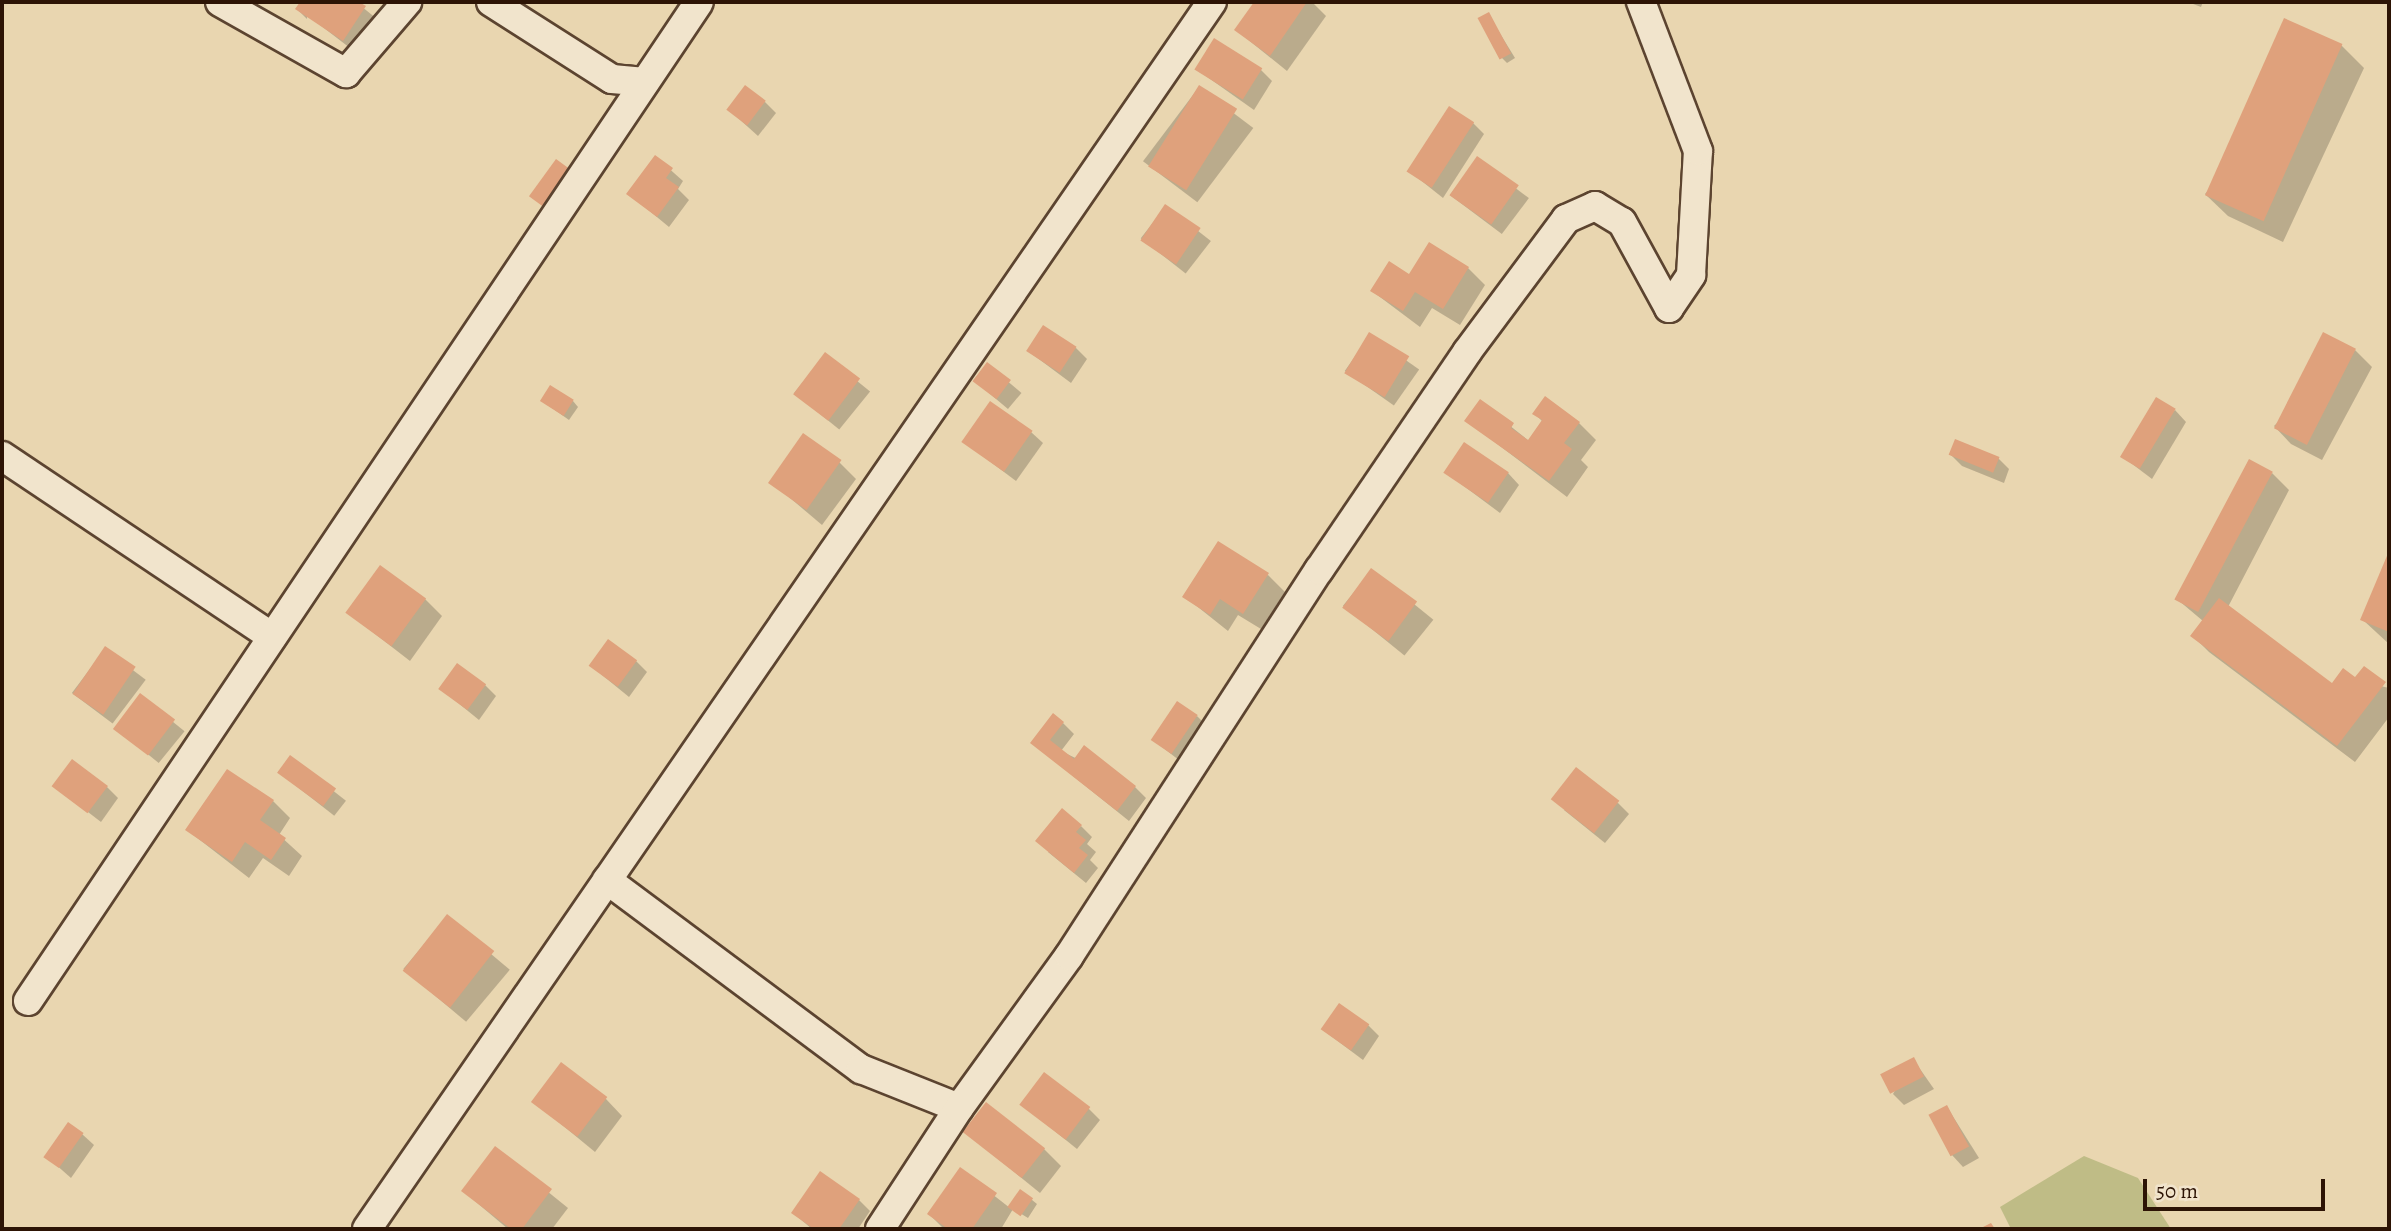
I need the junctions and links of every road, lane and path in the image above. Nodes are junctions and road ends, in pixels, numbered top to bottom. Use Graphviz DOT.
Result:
graph roads {
  1 [pos="220,2"];
  2 [pos="407,2"];
  3 [pos="491,2"];
  4 [pos="699,2"];
  5 [pos="1212,2"];
  6 [pos="1641,2"];
  7 [pos="645,82"];
  8 [pos="2,456"];
  9 [pos="272,637"];
  10 [pos="607,880"];
  11 [pos="28,1001"];
  12 [pos="959,1108"];
  13 [pos="367,1229"];
  14 [pos="880,1229"];
  1 -- 2 [label="street"];
  3 -- 7 [label="street"];
  4 -- 7 [label="street"];
  5 -- 10 [label="street"];
  6 -- 12 [label="street"];
  7 -- 9 [label="street"];
  8 -- 9 [label="street"];
  9 -- 11 [label="street"];
  10 -- 12 [label="street"];
  10 -- 13 [label="street"];
  12 -- 14 [label="street"];
}
